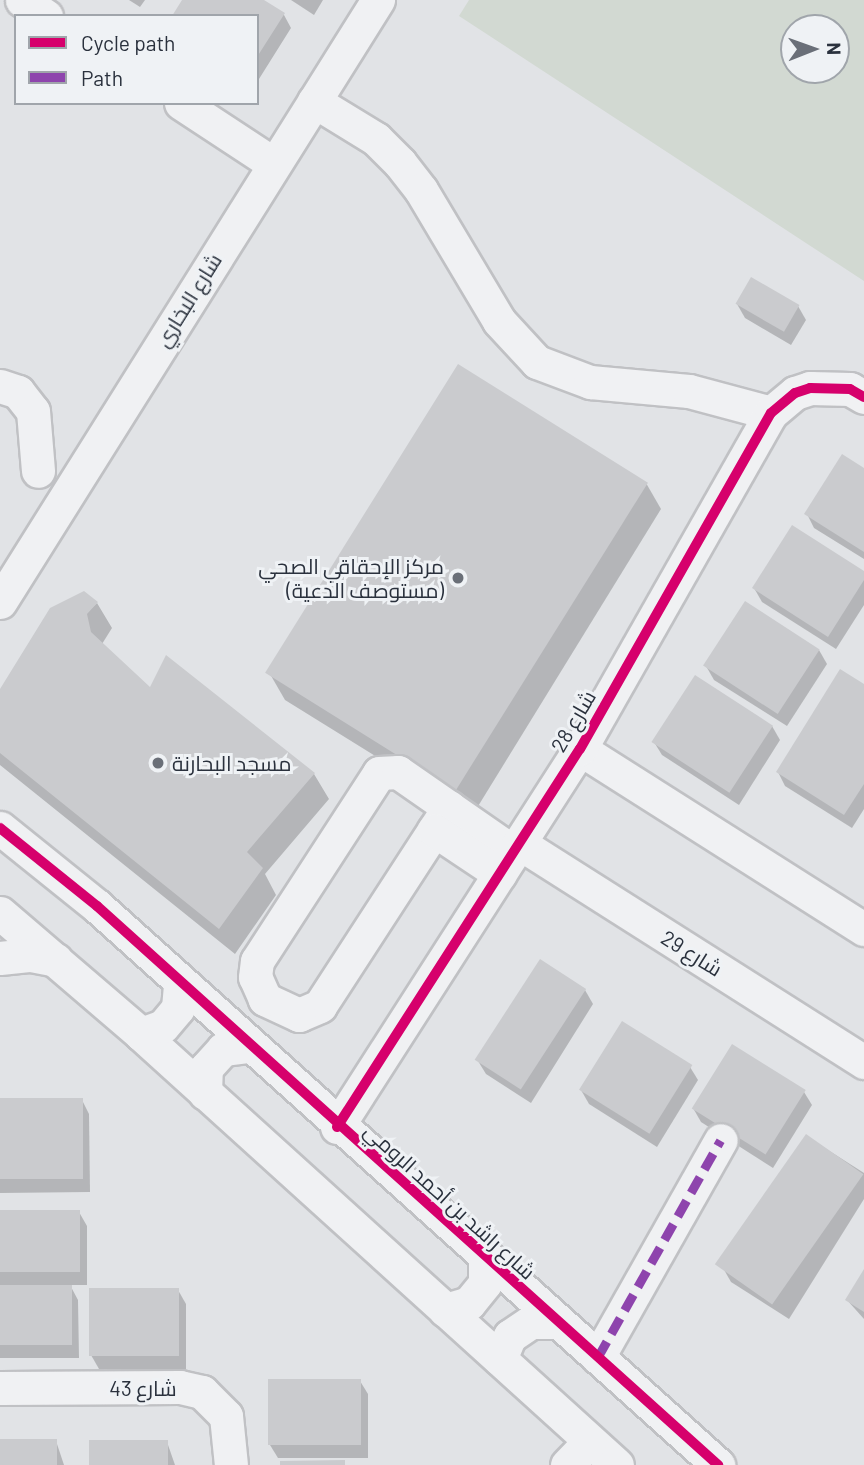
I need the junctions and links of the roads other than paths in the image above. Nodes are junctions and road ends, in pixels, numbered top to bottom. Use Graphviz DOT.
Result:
graph roads {
  1 [pos="22,0"];
  2 [pos="378,0"];
  3 [pos="43,14"];
  4 [pos="314,101"];
  5 [pos="184,105"];
  6 [pos="274,163"];
  7 [pos="0,386"];
  8 [pos="864,397"];
  9 [pos="771,413"];
  10 [pos="38,471"];
  11 [pos="2,592"];
  12 [pos="580,750"];
  13 [pos="441,819"];
  14 [pos="0,828"];
  15 [pos="511,856"];
  16 [pos="0,913"];
  17 [pos="864,929"];
  18 [pos="0,958"];
  19 [pos="56,960"];
  20 [pos="180,984"];
  21 [pos="141,1034"];
  22 [pos="247,1046"];
  23 [pos="864,1062"];
  24 [pos="205,1093"];
  25 [pos="337,1127"];
  26 [pos="722,1140"];
  27 [pos="485,1258"];
  28 [pos="445,1310"];
  29 [pos="558,1322"];
  30 [pos="598,1357"];
  31 [pos="500,1359"];
  32 [pos="0,1388"];
  33 [pos="590,1441"];
  34 [pos="232,1465"];
  35 [pos="567,1465"];
  36 [pos="617,1465"];
  37 [pos="718,1465"];
  1 -- 3 [label="street"];
  2 -- 4 [label="street, شارع البخاري"];
  4 -- 6 [label="street, شارع البخاري"];
  4 -- 9 [label="street"];
  5 -- 6 [label="street"];
  6 -- 11 [label="street, شارع البخاري"];
  7 -- 10 [label="street"];
  8 -- 9 [label="street, شارع 28"];
  9 -- 12 [label="street, شارع 28"];
  12 -- 15 [label="street, شارع 28"];
  12 -- 17 [label="street"];
  13 -- 13 [label="street, شارع 29"];
  13 -- 15 [label="street, شارع 29"];
  14 -- 20 [label="street, شارع راشد بن أحمد الرومي"];
  15 -- 23 [label="street, شارع 29"];
  15 -- 25 [label="street, شارع 28"];
  16 -- 19 [label="street"];
  18 -- 19 [label="street"];
  19 -- 21 [label="street"];
  20 -- 21 [label="street"];
  20 -- 22 [label="street, شارع راشد بن أحمد الرومي"];
  21 -- 24 [label="street"];
  22 -- 24 [label="street"];
  22 -- 25 [label="street, شارع راشد بن أحمد الرومي"];
  24 -- 28 [label="street"];
  25 -- 27 [label="street, شارع راشد بن أحمد الرومي"];
  26 -- 30 [label="street"];
  27 -- 28 [label="street"];
  27 -- 29 [label="street, شارع راشد بن أحمد الرومي"];
  28 -- 31 [label="street"];
  29 -- 30 [label="street, شارع راشد بن أحمد الرومي"];
  29 -- 31 [label="street"];
  30 -- 37 [label="street, شارع راشد بن أحمد الرومي"];
  31 -- 33 [label="street"];
  32 -- 34 [label="street, شارع 43"];
  33 -- 35 [label="street"];
  33 -- 36 [label="street"];
}
